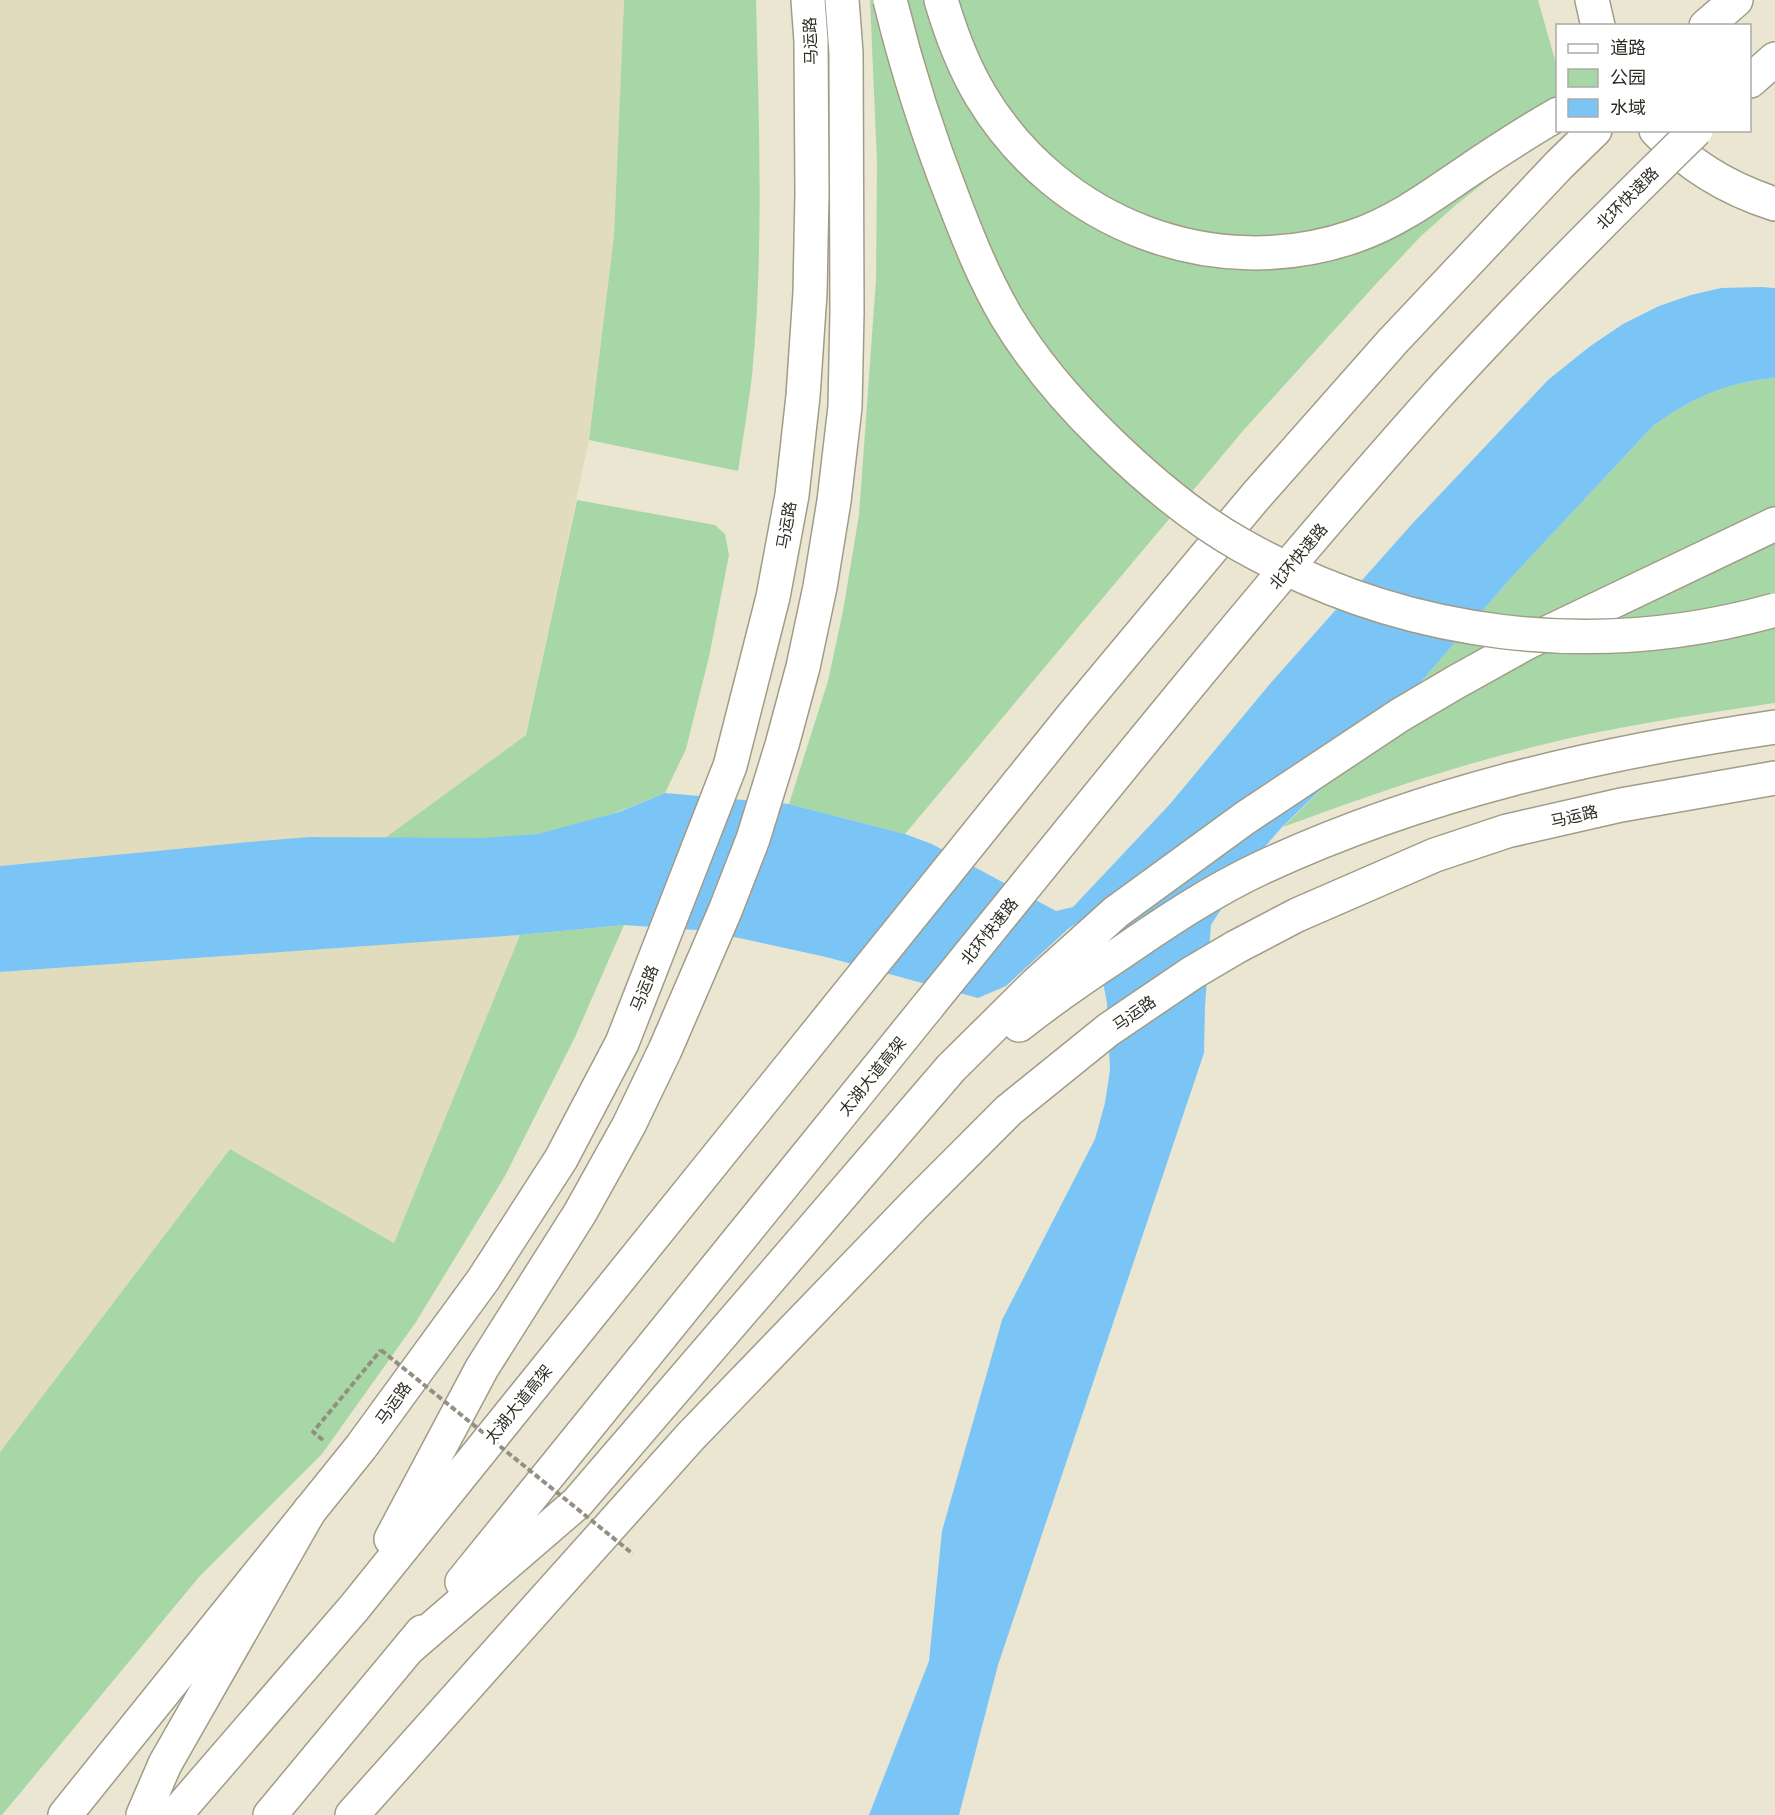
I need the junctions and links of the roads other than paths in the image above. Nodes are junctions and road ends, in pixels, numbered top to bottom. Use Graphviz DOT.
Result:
graph roads {
  1 [pos="808,0"];
  2 [pos="842,0"];
  3 [pos="890,0"];
  4 [pos="941,0"];
  5 [pos="1592,0"];
  6 [pos="1736,0"];
  7 [pos="1598,24"];
  8 [pos="1708,24"];
  9 [pos="1775,59"];
  10 [pos="1751,79"];
  11 [pos="1556,115"];
  12 [pos="1593,132"];
  13 [pos="1658,132"];
  14 [pos="1694,132"];
  15 [pos="1775,204"];
  16 [pos="1775,524"];
  17 [pos="1775,610"];
  18 [pos="1775,728"];
  19 [pos="1775,778"];
  20 [pos="928,1006"];
  21 [pos="1020,1012"];
  22 [pos="310,1510"];
  23 [pos="354,1608"];
  24 [pos="409,1648"];
  25 [pos="65,1815"];
  26 [pos="143,1815"];
  27 [pos="175,1815"];
  28 [pos="270,1815"];
  29 [pos="352,1815"];
  1 -- 22 [label="main road, 马运路"];
  2 -- 23 [label="main road"];
  3 -- 17 [label="main road, bridge"];
  4 -- 11 [label="main road"];
  5 -- 7 [label="main road"];
  6 -- 8 [label="main road"];
  9 -- 10 [label="main road"];
  12 -- 23 [label="main road, 太湖大道高架"];
  13 -- 15 [label="main road"];
  14 -- 20 [label="main road, 北环快速路, bridge"];
  16 -- 21 [label="main road, bridge"];
  18 -- 21 [label="main road"];
  19 -- 29 [label="main road, 马运路"];
  20 -- 24 [label="main road, 太湖大道高架"];
  21 -- 24 [label="main road"];
  22 -- 25 [label="main road, 马运路"];
  22 -- 26 [label="main road"];
  23 -- 27 [label="main road, 太湖大道高架"];
  24 -- 28 [label="main road, 太湖大道高架"];
}
